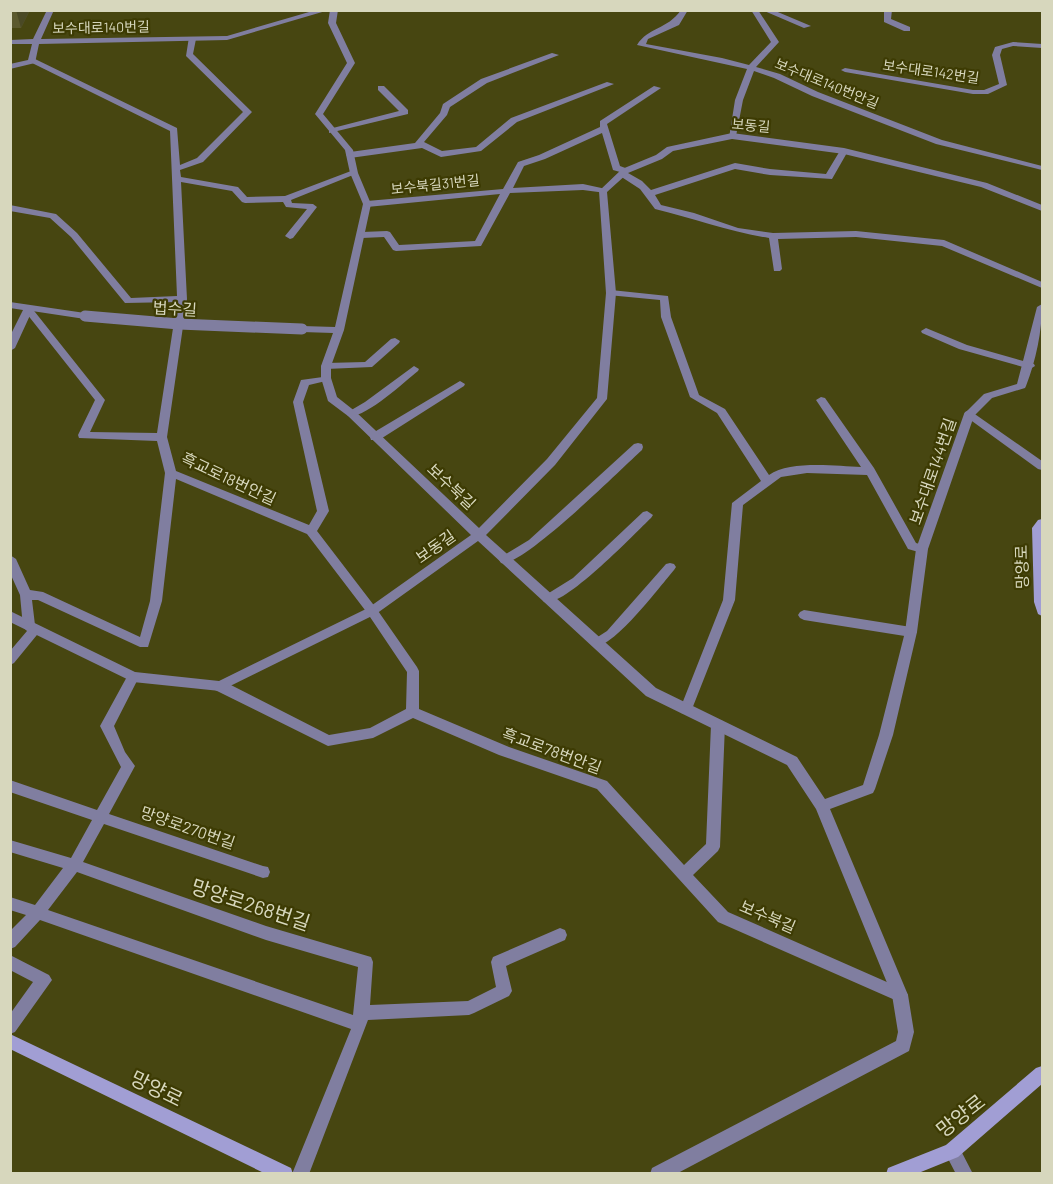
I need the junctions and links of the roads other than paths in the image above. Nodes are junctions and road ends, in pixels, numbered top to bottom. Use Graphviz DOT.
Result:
graph roads {
  1 [pos="51,10"];
  2 [pos="326,10"];
  3 [pos="334,10"];
  4 [pos="598,10"];
  5 [pos="640,10"];
  6 [pos="685,10"];
  7 [pos="754,10"];
  8 [pos="765,10"];
  9 [pos="888,10"];
  10 [pos="807,26"];
  11 [pos="907,29"];
  12 [pos="192,39"];
  13 [pos="10,42"];
  14 [pos="36,42"];
  15 [pos="1042,46"];
  16 [pos="555,56"];
  17 [pos="32,61"];
  18 [pos="11,67"];
  19 [pos="751,68"];
  20 [pos="845,70"];
  21 [pos="610,84"];
  22 [pos="381,88"];
  23 [pos="657,88"];
  24 [pos="603,129"];
  25 [pos="332,131"];
  26 [pos="732,136"];
  27 [pos="422,145"];
  28 [pos="844,151"];
  29 [pos="350,155"];
  30 [pos="1042,168"];
  31 [pos="176,169"];
  32 [pos="354,173"];
  33 [pos="624,173"];
  34 [pos="176,181"];
  35 [pos="505,191"];
  36 [pos="603,191"];
  37 [pos="651,193"];
  38 [pos="286,199"];
  39 [pos="367,204"];
  40 [pos="10,208"];
  41 [pos="1042,208"];
  42 [pos="362,235"];
  43 [pos="290,236"];
  44 [pos="773,236"];
  45 [pos="777,269"];
  46 [pos="1042,285"];
  47 [pos="611,292"];
  48 [pos="182,299"];
  49 [pos="10,304"];
  50 [pos="1042,307"];
  51 [pos="28,309"];
  52 [pos="179,324"];
  53 [pos="339,330"];
  54 [pos="926,331"];
  55 [pos="395,341"];
  56 [pos="10,348"];
  57 [pos="326,366"];
  58 [pos="1030,366"];
  59 [pos="414,369"];
  60 [pos="326,378"];
  61 [pos="460,384"];
  62 [pos="821,400"];
  63 [pos="352,414"];
  64 [pos="969,414"];
  65 [pos="162,437"];
  66 [pos="375,437"];
  67 [pos="639,447"];
  68 [pos="1042,466"];
  69 [pos="870,471"];
  70 [pos="171,473"];
  71 [pos="768,483"];
  72 [pos="647,515"];
  73 [pos="1042,523"];
  74 [pos="311,531"];
  75 [pos="479,535"];
  76 [pos="922,549"];
  77 [pos="10,559"];
  78 [pos="505,560"];
  79 [pos="670,567"];
  80 [pos="26,595"];
  81 [pos="548,599"];
  82 [pos="372,611"];
  83 [pos="1042,611"];
  84 [pos="804,615"];
  85 [pos="10,616"];
  86 [pos="32,629"];
  87 [pos="911,632"];
  88 [pos="597,643"];
  89 [pos="10,660"];
  90 [pos="133,677"];
  91 [pos="220,686"];
  92 [pos="686,709"];
  93 [pos="412,712"];
  94 [pos="718,725"];
  95 [pos="10,786"];
  96 [pos="822,806"];
  97 [pos="102,817"];
  98 [pos="10,846"];
  99 [pos="74,865"];
  100 [pos="262,872"];
  101 [pos="684,874"];
  102 [pos="10,903"];
  103 [pos="38,912"];
  104 [pos="560,935"];
  105 [pos="10,942"];
  106 [pos="10,962"];
  107 [pos="900,995"];
  108 [pos="360,1019"];
  109 [pos="10,1027"];
  110 [pos="10,1041"];
  111 [pos="1042,1074"];
  112 [pos="952,1151"];
  113 [pos="285,1173"];
  114 [pos="300,1173"];
  115 [pos="658,1173"];
  116 [pos="894,1173"];
  117 [pos="965,1173"];
  1 -- 14 [label="street"];
  2 -- 12 [label="street, 보수대로140번길"];
  3 -- 25 [label="street"];
  4 -- 5 [label="street"];
  6 -- 19 [label="street, 보수대로140번안길"];
  7 -- 19 [label="street, 보수대로140번안길"];
  8 -- 10 [label="street"];
  9 -- 11 [label="street"];
  12 -- 14 [label="street, 보수대로140번길"];
  12 -- 31 [label="street"];
  13 -- 14 [label="street, 보수대로140번길"];
  14 -- 17 [label="street"];
  15 -- 20 [label="street, 보수대로142번길"];
  16 -- 27 [label="street"];
  17 -- 18 [label="street"];
  17 -- 31 [label="street, 흑교로18번안길"];
  19 -- 26 [label="street, 보수대로140번안길"];
  19 -- 30 [label="street, 보수대로140번안길"];
  21 -- 27 [label="street"];
  22 -- 25 [label="street"];
  23 -- 24 [label="street"];
  24 -- 33 [label="street"];
  24 -- 35 [label="street, 보수북길31번길"];
  25 -- 29 [label="street"];
  26 -- 28 [label="street, 보동길"];
  26 -- 33 [label="street, 보동길"];
  27 -- 29 [label="street"];
  28 -- 37 [label="street"];
  28 -- 41 [label="street, 보동길"];
  29 -- 32 [label="street"];
  31 -- 34 [label="street, 흑교로18번안길"];
  32 -- 38 [label="street"];
  32 -- 39 [label="street"];
  33 -- 36 [label="street, 보동길"];
  33 -- 37 [label="street"];
  34 -- 38 [label="street"];
  34 -- 48 [label="street, 흑교로18번안길"];
  35 -- 36 [label="street, 보수북길31번길"];
  35 -- 39 [label="street, 보수북길31번길"];
  35 -- 42 [label="street, 보수북길31번길"];
  36 -- 47 [label="street, 보동길"];
  37 -- 44 [label="street"];
  38 -- 43 [label="street"];
  39 -- 42 [label="street, 보수북길"];
  40 -- 48 [label="street"];
  42 -- 53 [label="street, 보수북길"];
  44 -- 45 [label="street"];
  44 -- 46 [label="street"];
  47 -- 71 [label="street"];
  47 -- 75 [label="street, 보동길"];
  48 -- 52 [label="street, 흑교로18번안길"];
  49 -- 51 [label="street, 법수길"];
  50 -- 58 [label="street, 보수대로144번길"];
  51 -- 52 [label="street, 법수길, bridge"];
  51 -- 56 [label="street"];
  51 -- 65 [label="street"];
  52 -- 53 [label="street, 법수길, bridge"];
  52 -- 65 [label="street, 흑교로18번안길"];
  53 -- 57 [label="street, 보수북길"];
  54 -- 58 [label="street"];
  55 -- 57 [label="street"];
  57 -- 60 [label="street, 보수북길"];
  58 -- 64 [label="street, 보수대로144번길"];
  59 -- 63 [label="street"];
  60 -- 63 [label="street, 보수북길"];
  60 -- 74 [label="street"];
  61 -- 66 [label="street"];
  62 -- 69 [label="street, 보수대로144번길"];
  63 -- 66 [label="street, 보수북길"];
  64 -- 68 [label="street"];
  64 -- 76 [label="street, 보수대로144번길"];
  65 -- 70 [label="street, 흑교로18번안길"];
  66 -- 75 [label="street, 보수북길"];
  67 -- 78 [label="street"];
  69 -- 71 [label="street"];
  69 -- 76 [label="street, 보수대로144번길"];
  70 -- 74 [label="street, 흑교로18번안길"];
  70 -- 80 [label="street"];
  71 -- 92 [label="street"];
  72 -- 81 [label="street"];
  73 -- 83 [label="main road, 망양로"];
  74 -- 82 [label="street"];
  75 -- 78 [label="street, 보수북길"];
  75 -- 82 [label="street, 보동길"];
  76 -- 87 [label="street, 보수대로144번길"];
  77 -- 80 [label="street"];
  78 -- 81 [label="street, 보수북길"];
  79 -- 88 [label="street"];
  80 -- 86 [label="street"];
  81 -- 88 [label="street, 보수북길"];
  82 -- 91 [label="street, 보동길"];
  82 -- 93 [label="street"];
  84 -- 87 [label="street"];
  85 -- 86 [label="street"];
  86 -- 89 [label="street"];
  86 -- 90 [label="street"];
  87 -- 96 [label="street, 보수대로144번길"];
  88 -- 92 [label="street, 보수북길"];
  90 -- 91 [label="street"];
  90 -- 97 [label="street"];
  91 -- 93 [label="street"];
  92 -- 94 [label="street, 보수북길"];
  93 -- 101 [label="street, 흑교로78번안길"];
  94 -- 96 [label="street, 보수북길"];
  94 -- 101 [label="street"];
  95 -- 97 [label="street, 망양로270번길"];
  96 -- 107 [label="street, 보수북길"];
  97 -- 99 [label="street"];
  97 -- 100 [label="street, 망양로270번길"];
  98 -- 99 [label="street"];
  99 -- 103 [label="street"];
  99 -- 108 [label="street, 망양로268번길"];
  101 -- 107 [label="street, 보수북길"];
  102 -- 103 [label="street"];
  103 -- 105 [label="street"];
  103 -- 108 [label="street"];
  104 -- 108 [label="street"];
  106 -- 109 [label="street"];
  107 -- 115 [label="street, 보수북길"];
  108 -- 114 [label="street, 망양로268번길"];
  110 -- 113 [label="main road, 망양로"];
  111 -- 112 [label="main road, 망양로"];
  112 -- 116 [label="main road, 망양로"];
  112 -- 117 [label="street"];
}
